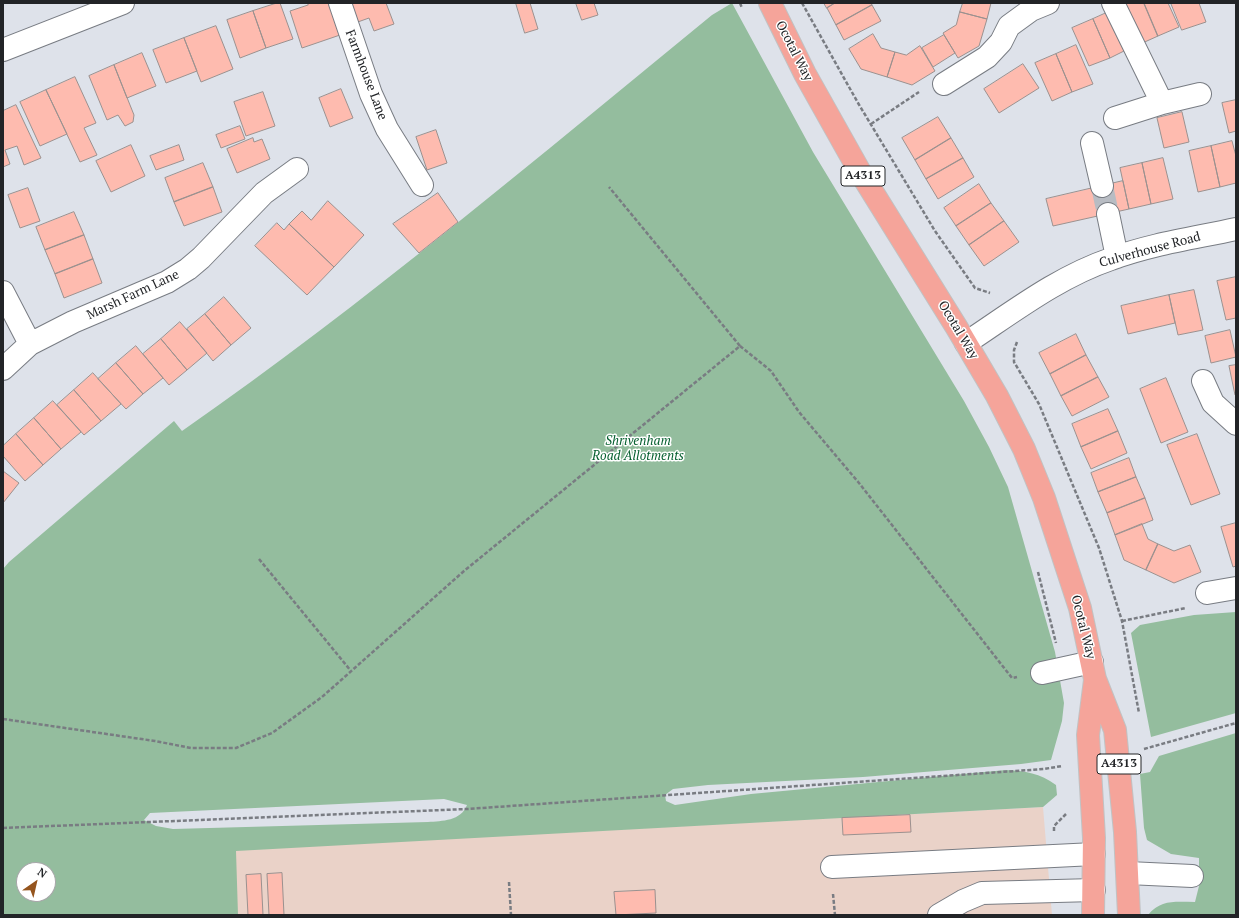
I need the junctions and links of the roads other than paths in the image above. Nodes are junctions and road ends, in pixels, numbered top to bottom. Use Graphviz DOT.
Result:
graph roads {
  1 [pos="123,3"];
  2 [pos="340,3"];
  3 [pos="770,3"];
  4 [pos="1113,3"];
  5 [pos="1035,5"];
  6 [pos="3,50"];
  7 [pos="944,84"];
  8 [pos="1200,94"];
  9 [pos="1162,103"];
  10 [pos="1115,118"];
  11 [pos="1092,143"];
  12 [pos="297,169"];
  13 [pos="422,185"];
  14 [pos="1102,186"];
  15 [pos="1108,214"];
  16 [pos="1236,229"];
  17 [pos="1117,256"];
  18 [pos="3,292"];
  19 [pos="966,343"];
  20 [pos="30,344"];
  21 [pos="3,369"];
  22 [pos="1204,381"];
  23 [pos="1236,424"];
  24 [pos="1236,588"];
  25 [pos="1207,593"];
  26 [pos="1093,670"];
  27 [pos="1052,671"];
  28 [pos="1094,854"];
  29 [pos="832,867"];
  30 [pos="1128,872"];
  31 [pos="1192,876"];
  32 [pos="1094,890"];
  33 [pos="942,914"];
  34 [pos="1093,915"];
  35 [pos="1129,915"];
  1 -- 6 [label="street"];
  2 -- 13 [label="street, Farmhouse Lane"];
  3 -- 19 [label="main road, Ocotal Way / A4313"];
  4 -- 9 [label="street"];
  5 -- 7 [label="street"];
  8 -- 9 [label="street"];
  9 -- 10 [label="street"];
  11 -- 14 [label="street"];
  12 -- 20 [label="street, Marsh Farm Lane"];
  15 -- 17 [label="street"];
  16 -- 17 [label="street, Culverhouse Road"];
  17 -- 19 [label="street, Culverhouse Road"];
  18 -- 20 [label="street"];
  19 -- 26 [label="main road, Ocotal Way / A4313"];
  20 -- 21 [label="street, Marsh Farm Lane"];
  22 -- 23 [label="street"];
  24 -- 25 [label="street"];
  26 -- 27 [label="street"];
  26 -- 28 [label="main road, Ocotal Way / A4313"];
  26 -- 30 [label="main road, Ocotal Way / A4313"];
  28 -- 29 [label="street"];
  28 -- 30 [label="main road"];
  28 -- 32 [label="main road, Ocotal Way / A4313"];
  30 -- 31 [label="street"];
  30 -- 32 [label="main road"];
  30 -- 35 [label="main road, Ocotal Way / A4313"];
  32 -- 33 [label="street"];
  32 -- 34 [label="main road, Ocotal Way / A4313"];
}
